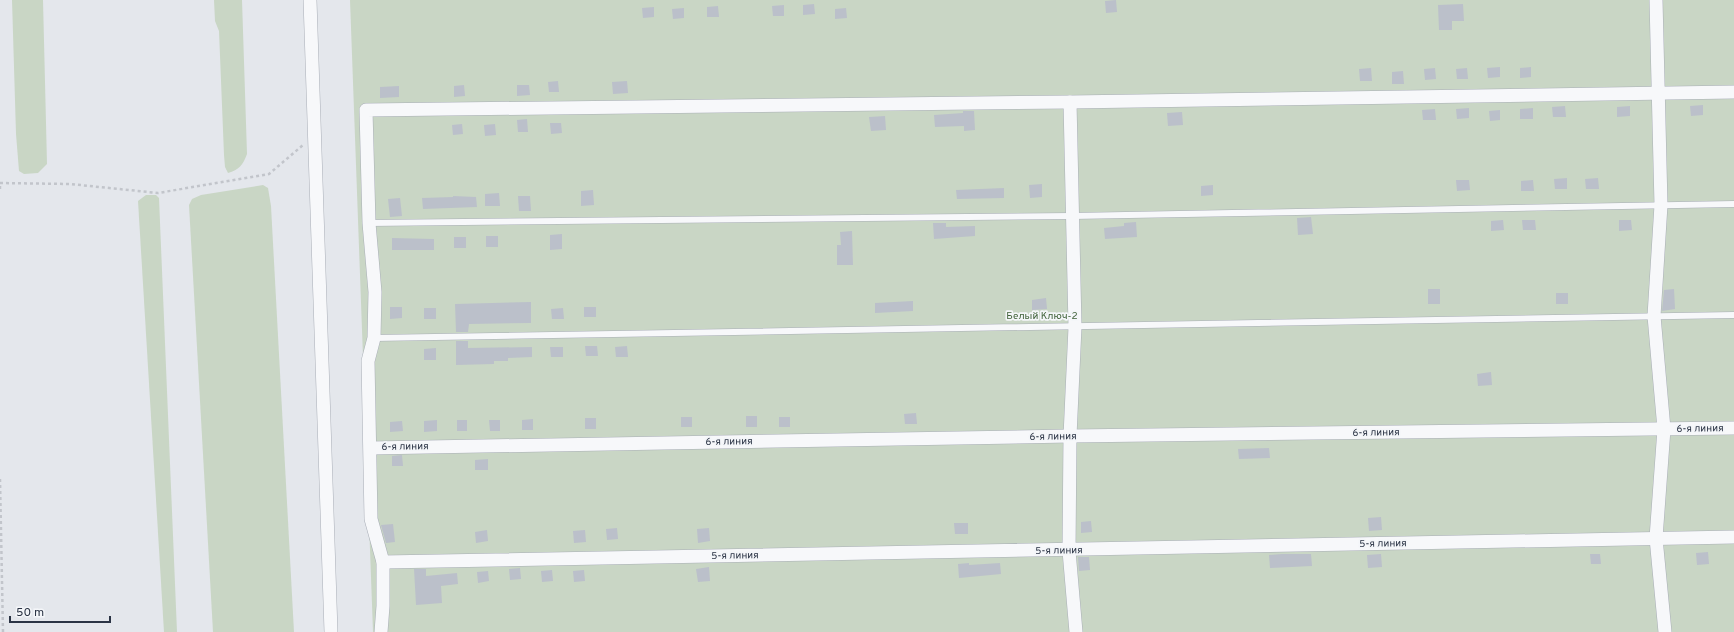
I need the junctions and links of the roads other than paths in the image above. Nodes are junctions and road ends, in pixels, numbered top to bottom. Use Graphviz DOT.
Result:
graph roads {
  1 [pos="310,0"];
  2 [pos="1656,0"];
  3 [pos="1734,92"];
  4 [pos="1658,93"];
  5 [pos="1070,102"];
  6 [pos="1734,204"];
  7 [pos="1661,205"];
  8 [pos="1072,216"];
  9 [pos="369,223"];
  10 [pos="1734,315"];
  11 [pos="1654,316"];
  12 [pos="1074,327"];
  13 [pos="374,338"];
  14 [pos="1734,428"];
  15 [pos="1664,429"];
  16 [pos="1070,436"];
  17 [pos="371,448"];
  18 [pos="1734,537"];
  19 [pos="1656,538"];
  20 [pos="1069,551"];
  21 [pos="383,562"];
  22 [pos="331,632"];
  23 [pos="381,632"];
  24 [pos="1076,632"];
  25 [pos="1665,632"];
  1 -- 22 [label="street"];
  2 -- 4 [label="street"];
  3 -- 4 [label="street"];
  4 -- 5 [label="street"];
  4 -- 7 [label="street"];
  5 -- 8 [label="street"];
  5 -- 9 [label="street"];
  6 -- 7 [label="lane"];
  7 -- 8 [label="lane"];
  7 -- 11 [label="street"];
  8 -- 9 [label="lane"];
  8 -- 12 [label="street"];
  9 -- 13 [label="street"];
  10 -- 11 [label="lane"];
  11 -- 12 [label="lane"];
  11 -- 15 [label="street"];
  12 -- 13 [label="lane"];
  12 -- 16 [label="street"];
  13 -- 17 [label="street"];
  14 -- 15 [label="street, 6-я линия"];
  15 -- 16 [label="street, 6-я линия"];
  15 -- 19 [label="street"];
  16 -- 17 [label="street, 6-я линия"];
  16 -- 20 [label="street"];
  17 -- 21 [label="street"];
  18 -- 19 [label="street, 5-я линия"];
  19 -- 20 [label="street, 5-я линия"];
  19 -- 25 [label="street"];
  20 -- 21 [label="street, 5-я линия"];
  20 -- 24 [label="street"];
  21 -- 23 [label="street"];
}
